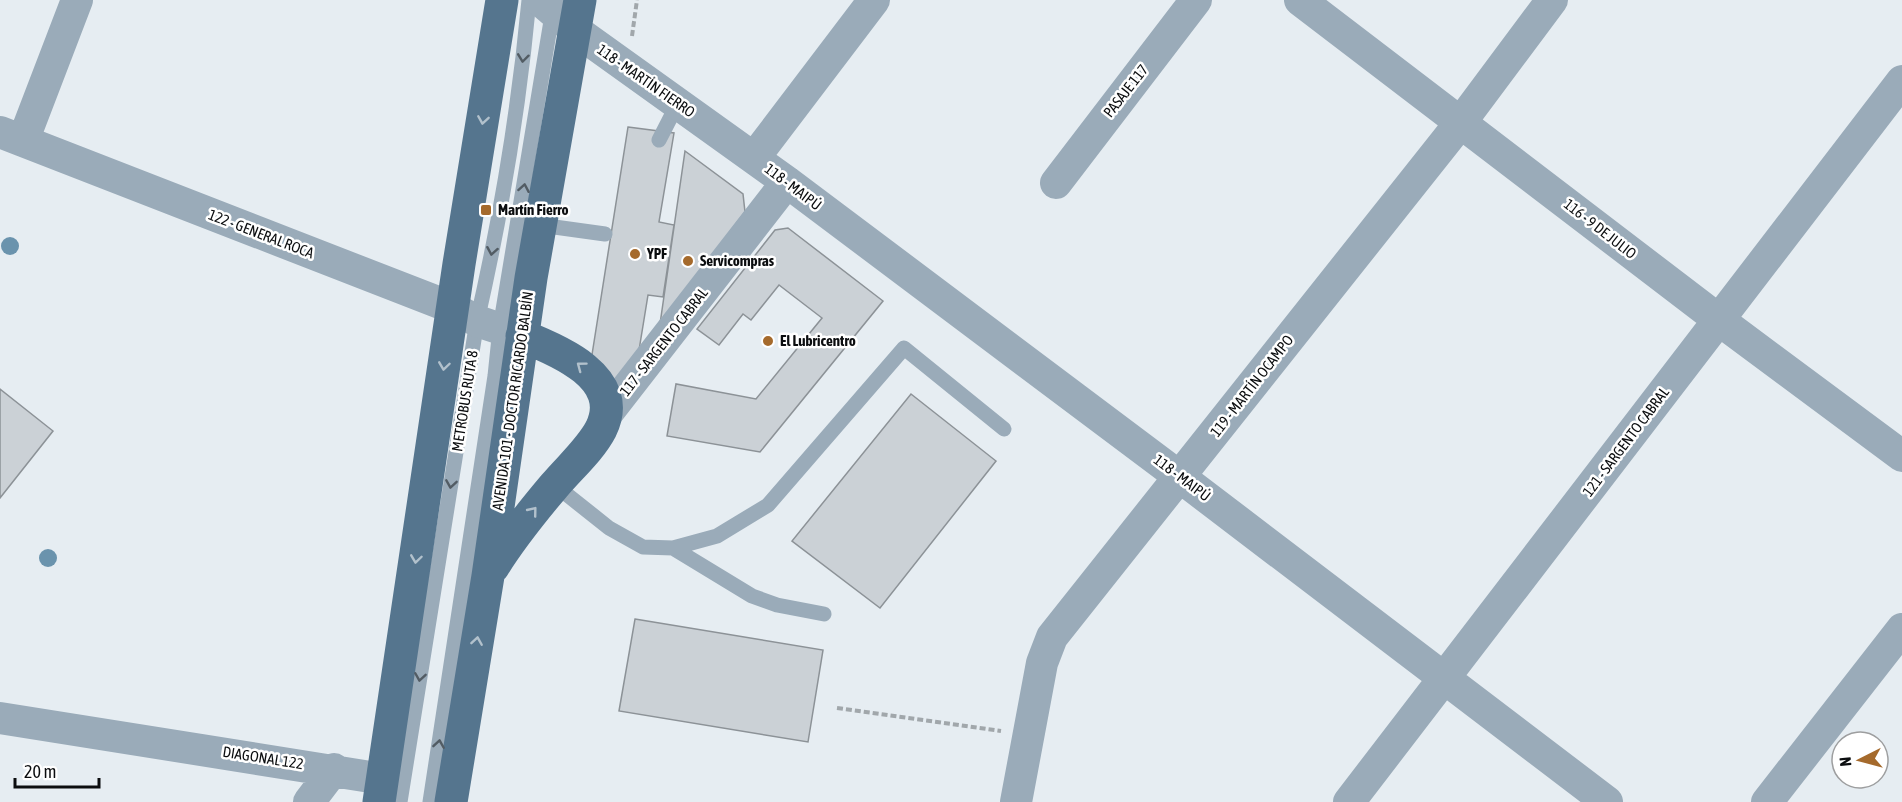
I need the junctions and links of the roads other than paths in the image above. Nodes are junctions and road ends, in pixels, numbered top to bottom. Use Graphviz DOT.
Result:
graph roads {
  1 [pos="77,0"];
  2 [pos="502,0"];
  3 [pos="874,0"];
  4 [pos="1196,0"];
  5 [pos="1300,0"];
  6 [pos="1552,0"];
  7 [pos="555,7"];
  8 [pos="1902,81"];
  9 [pos="678,103"];
  10 [pos="1461,122"];
  11 [pos="11,137"];
  12 [pos="659,140"];
  13 [pos="754,158"];
  14 [pos="787,182"];
  15 [pos="1056,183"];
  16 [pos="540,225"];
  17 [pos="605,234"];
  18 [pos="1719,320"];
  19 [pos="488,324"];
  20 [pos="606,415"];
  21 [pos="1004,429"];
  22 [pos="1902,456"];
  23 [pos="1180,477"];
  24 [pos="555,485"];
  25 [pos="673,548"];
  26 [pos="488,576"];
  27 [pos="824,614"];
  28 [pos="1902,629"];
  29 [pos="1445,680"];
  30 [pos="0,718"];
  31 [pos="334,769"];
  32 [pos="388,794"];
  33 [pos="309,802"];
  34 [pos="430,802"];
  35 [pos="451,802"];
  36 [pos="1016,802"];
  37 [pos="1349,802"];
  38 [pos="1607,802"];
  39 [pos="1767,802"];
  1 -- 11 [label="street"];
  2 -- 19 [label="main road, AVENIDA 101 - DOCTOR RICARDO BALBÍN, one-way"];
  3 -- 13 [label="street"];
  4 -- 15 [label="street, PASAJE 117"];
  5 -- 10 [label="street, 116 - 9 DE JULIO"];
  6 -- 10 [label="street, 119 - MARTÍN OCAMPO"];
  7 -- 9 [label="street, 118 - MARTÍN FIERRO"];
  7 -- 16 [label="main road, AVENIDA 101 - DOCTOR RICARDO BALBÍN"];
  19 -- 7 [label="lane, METROBUS RUTA 8, one-way"];
  7 -- 19 [label="lane, METROBUS RUTA 8, one-way"];
  8 -- 18 [label="street, 121 - SARGENTO CABRAL"];
  9 -- 12 [label="lane"];
  9 -- 13 [label="street, 118 - MARTÍN FIERRO"];
  10 -- 18 [label="street, 116 - 9 DE JULIO"];
  10 -- 23 [label="street, 119 - MARTÍN OCAMPO"];
  11 -- 19 [label="street, 122 - GENERAL ROCA"];
  13 -- 14 [label="street, 118 - MAIPÚ"];
  14 -- 20 [label="street, 117 - SARGENTO CABRAL"];
  14 -- 23 [label="street, 118 - MAIPÚ"];
  16 -- 17 [label="lane"];
  16 -- 19 [label="main road, AVENIDA 101 - DOCTOR RICARDO BALBÍN"];
  18 -- 22 [label="street, 116 - 9 DE JULIO"];
  18 -- 29 [label="street, 121 - SARGENTO CABRAL"];
  20 -- 19 [label="main road, one-way"];
  19 -- 26 [label="main road, AVENIDA 101 - DOCTOR RICARDO BALBÍN"];
  19 -- 32 [label="main road, AVENIDA 101 - DOCTOR RICARDO BALBÍN, one-way"];
  34 -- 19 [label="lane, METROBUS RUTA 8, one-way"];
  20 -- 24 [label="main road"];
  21 -- 25 [label="lane"];
  23 -- 29 [label="street, 118 - MAIPÚ"];
  23 -- 36 [label="street, 119 - MARTÍN OCAMPO"];
  24 -- 25 [label="lane"];
  26 -- 24 [label="main road, one-way"];
  25 -- 27 [label="lane"];
  35 -- 26 [label="main road, AVENIDA 101 - DOCTOR RICARDO BALBÍN, one-way"];
  28 -- 39 [label="street"];
  29 -- 37 [label="street, 121 - SARGENTO CABRAL"];
  29 -- 38 [label="street, 118 - MAIPÚ"];
  30 -- 31 [label="street, DIAGONAL 122"];
  31 -- 32 [label="street, DIAGONAL 122"];
  31 -- 33 [label="street"];
}
